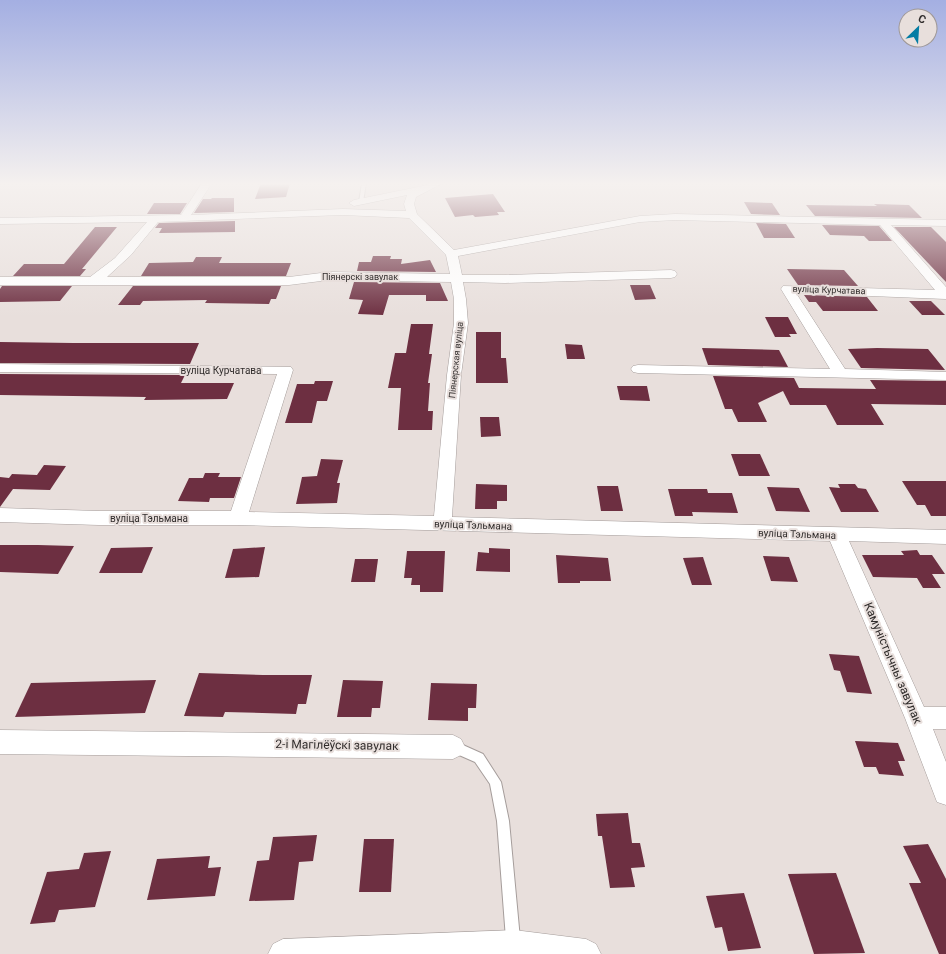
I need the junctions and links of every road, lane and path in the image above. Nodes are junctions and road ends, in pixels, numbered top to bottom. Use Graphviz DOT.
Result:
graph roads {
  1 [pos="148,228"];
  2 [pos="425,228"];
  3 [pos="594,228"];
  4 [pos="888,228"];
  5 [pos="452,254"];
  6 [pos="671,274"];
  7 [pos="456,278"];
  8 [pos="0,281"];
  9 [pos="93,281"];
  10 [pos="946,294"];
  11 [pos="0,368"];
  12 [pos="638,369"];
  13 [pos="840,373"];
  14 [pos="946,376"];
  15 [pos="0,515"];
  16 [pos="238,518"];
  17 [pos="442,524"];
  18 [pos="837,535"];
  19 [pos="946,537"];
  20 [pos="917,718"];
  21 [pos="946,718"];
  22 [pos="0,742"];
  23 [pos="453,747"];
  24 [pos="946,792"];
  25 [pos="514,944"];
  26 [pos="283,954"];
  27 [pos="586,954"];
  1 -- 9 [label="street"];
  2 -- 5 [label="street"];
  3 -- 5 [label="street"];
  4 -- 10 [label="street, вуліца Курчатава"];
  5 -- 7 [label="street, Піянерская вуліца"];
  6 -- 7 [label="street, Піянерскі завулак"];
  7 -- 9 [label="street, Піянерскі завулак"];
  7 -- 17 [label="street, Піянерская вуліца"];
  8 -- 9 [label="street, Піянерскі завулак"];
  10 -- 13 [label="street, вуліца Курчатава"];
  11 -- 16 [label="street, вуліца Курчатава"];
  12 -- 13 [label="street"];
  13 -- 14 [label="street"];
  15 -- 16 [label="street, вуліца Тэльмана"];
  16 -- 17 [label="street, вуліца Тэльмана"];
  17 -- 18 [label="street, вуліца Тэльмана"];
  18 -- 19 [label="street, вуліца Тэльмана"];
  18 -- 20 [label="street, Камуністычны завулак"];
  20 -- 21 [label="street"];
  20 -- 24 [label="street, Камуністычны завулак"];
  22 -- 23 [label="street, 2-і Магілёўскі завулак"];
  23 -- 25 [label="lane, 2-і Магілёўскі завулак"];
  25 -- 26 [label="street"];
  25 -- 27 [label="street"];
}
